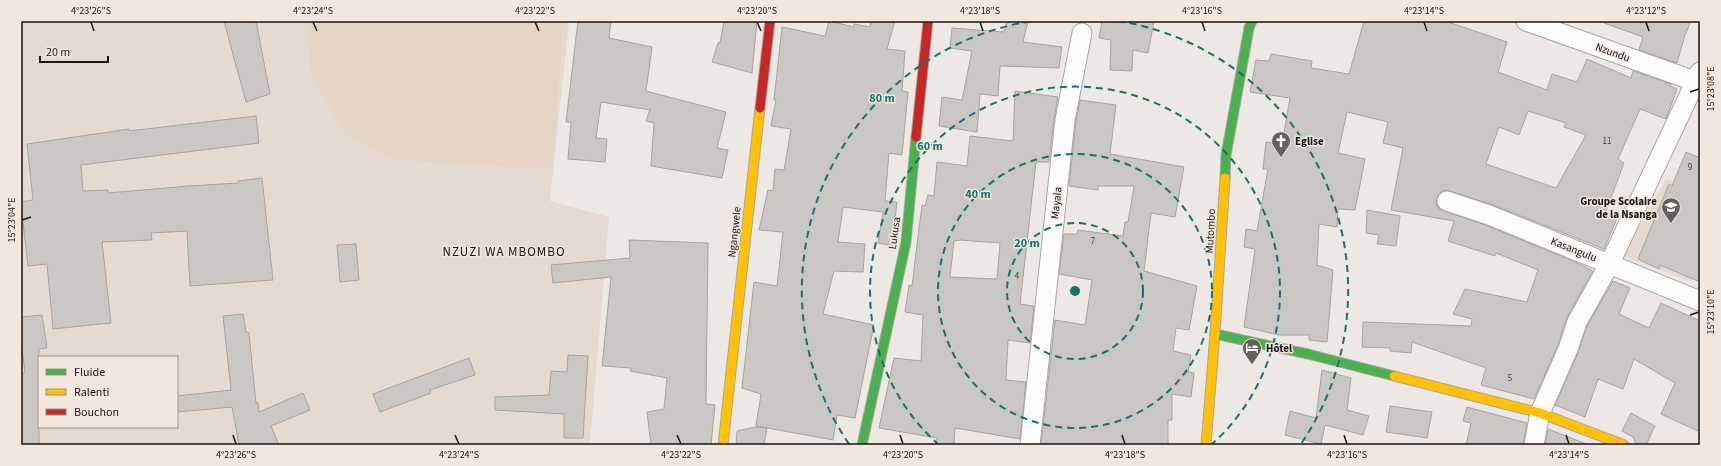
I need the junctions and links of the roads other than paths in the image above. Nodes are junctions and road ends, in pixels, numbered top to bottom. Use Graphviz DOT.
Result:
graph roads {
  1 [pos="770,21"];
  2 [pos="928,21"];
  3 [pos="1252,21"];
  4 [pos="1526,21"];
  5 [pos="1082,33"];
  6 [pos="1698,79"];
  7 [pos="1447,201"];
  8 [pos="1610,263"];
  9 [pos="1700,301"];
  10 [pos="1216,334"];
  11 [pos="1540,413"];
  12 [pos="723,445"];
  13 [pos="862,445"];
  14 [pos="1030,445"];
  15 [pos="1206,445"];
  16 [pos="1534,445"];
  17 [pos="1624,445"];
  1 -- 12 [label="street, Ngangwele"];
  2 -- 13 [label="street, Lukusa"];
  3 -- 10 [label="street, Mutombo"];
  4 -- 6 [label="street, Nzundu"];
  5 -- 14 [label="street, Mayala"];
  6 -- 8 [label="street"];
  7 -- 8 [label="street, Kasangulu"];
  8 -- 9 [label="street, Kasangulu"];
  8 -- 11 [label="street"];
  10 -- 11 [label="street"];
  10 -- 15 [label="street, Mutombo"];
  11 -- 16 [label="street"];
  11 -- 17 [label="street"];
}
